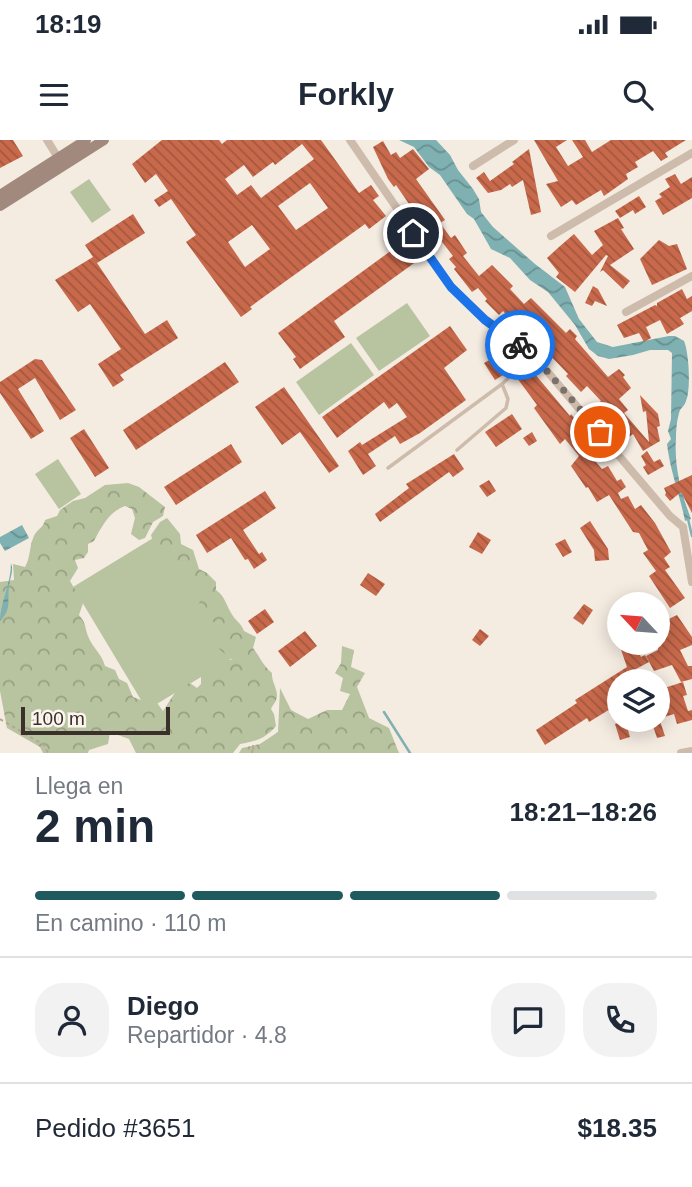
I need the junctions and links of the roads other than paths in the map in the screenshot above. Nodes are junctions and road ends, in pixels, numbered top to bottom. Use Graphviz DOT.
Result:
graph roads {
  1 [pos="47,140"];
  2 [pos="86,140"];
  3 [pos="104,140"];
  4 [pos="350,140"];
  5 [pos="513,140"];
  6 [pos="692,153"];
  7 [pos="61,163"];
  8 [pos="472,166"];
  9 [pos="0,195"];
  10 [pos="0,206"];
  11 [pos="551,236"];
  12 [pos="692,276"];
  13 [pos="626,312"];
  14 [pos="532,356"];
  15 [pos="502,384"];
  16 [pos="457,450"];
  17 [pos="388,468"];
  18 [pos="687,527"];
  19 [pos="692,582"];
  20 [pos="692,751"];
  21 [pos="681,753"];
  1 -- 7 [label="street"];
  2 -- 7 [label="street"];
  3 -- 7 [label="street"];
  4 -- 14 [label="street"];
  5 -- 8 [label="street"];
  6 -- 11 [label="street"];
  7 -- 9 [label="street"];
  7 -- 10 [label="street"];
  12 -- 13 [label="street"];
  14 -- 15 [label="lane"];
  14 -- 18 [label="street"];
  15 -- 16 [label="lane"];
  15 -- 17 [label="lane"];
  18 -- 19 [label="street"];
  20 -- 21 [label="street"];
}
